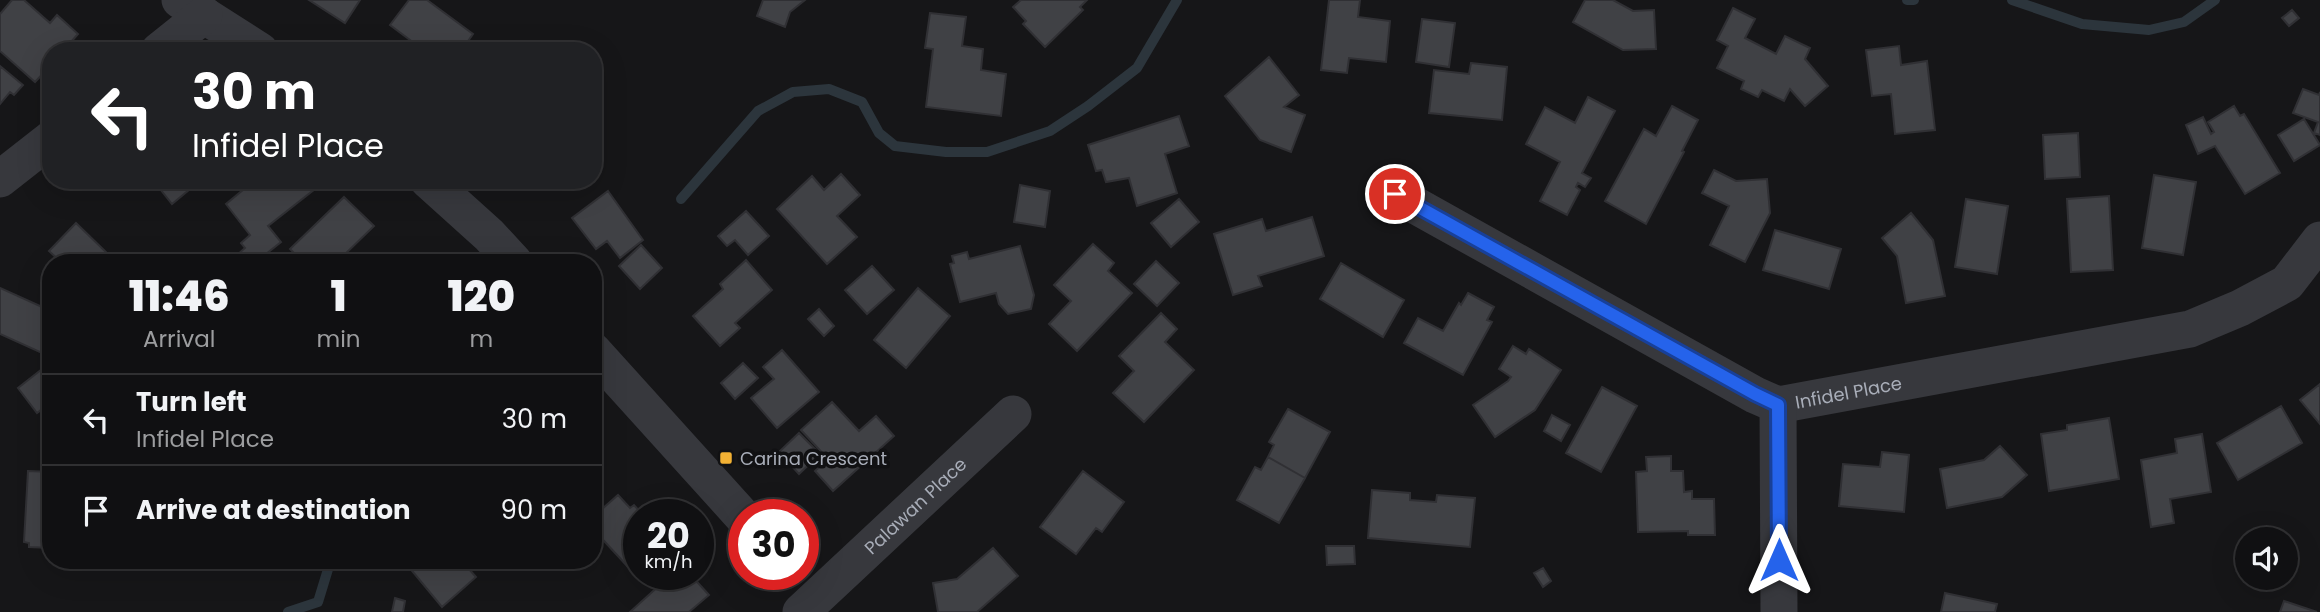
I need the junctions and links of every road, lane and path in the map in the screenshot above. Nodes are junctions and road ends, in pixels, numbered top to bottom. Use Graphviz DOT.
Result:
graph roads {
  1 [pos="192,7"];
  2 [pos="166,42"];
  3 [pos="246,42"];
  4 [pos="42,146"];
  5 [pos="0,180"];
  6 [pos="438,189"];
  7 [pos="1395,194"];
  8 [pos="2320,240"];
  9 [pos="507,254"];
  10 [pos="602,361"];
  11 [pos="1778,405"];
  12 [pos="1013,414"];
  13 [pos="728,500"];
  14 [pos="810,599"];
  15 [pos="1779,612"];
  1 -- 2 [label="street"];
  1 -- 3 [label="street"];
  4 -- 5 [label="street"];
  6 -- 9 [label="street"];
  7 -- 11 [label="street, Infidel Place"];
  8 -- 11 [label="street, Infidel Place"];
  10 -- 13 [label="street"];
  11 -- 15 [label="street"];
  12 -- 14 [label="street, Palawan Place"];
}
